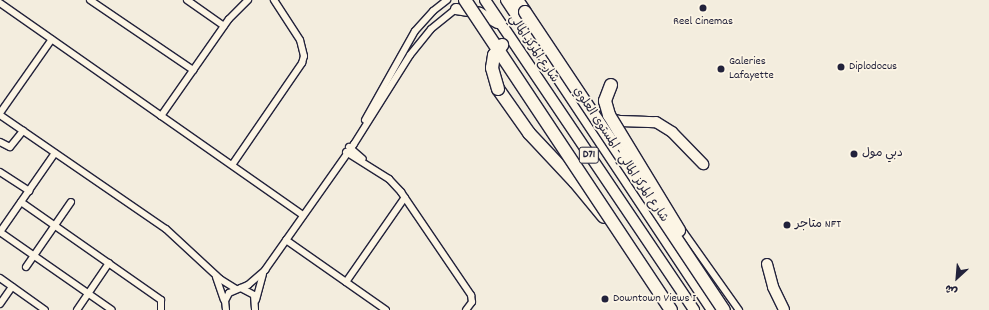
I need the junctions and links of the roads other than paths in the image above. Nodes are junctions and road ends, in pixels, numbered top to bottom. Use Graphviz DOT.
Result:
graph roads {
  1 [pos="90,0"];
  2 [pos="187,0"];
  3 [pos="248,0"];
  4 [pos="274,0"];
  5 [pos="447,0"];
  6 [pos="465,0"];
  7 [pos="469,0"];
  8 [pos="498,0"];
  9 [pos="506,0"];
  10 [pos="513,0"];
  11 [pos="517,0"];
  12 [pos="487,1"];
  13 [pos="0,3"];
  14 [pos="456,9"];
  15 [pos="518,17"];
  16 [pos="224,26"];
  17 [pos="503,29"];
  18 [pos="52,39"];
  19 [pos="502,45"];
  20 [pos="193,70"];
  21 [pos="612,86"];
  22 [pos="569,96"];
  23 [pos="577,107"];
  24 [pos="0,114"];
  25 [pos="161,116"];
  26 [pos="23,131"];
  27 [pos="0,142"];
  28 [pos="348,149"];
  29 [pos="55,153"];
  30 [pos="703,164"];
  31 [pos="232,165"];
  32 [pos="617,166"];
  33 [pos="0,172"];
  34 [pos="28,191"];
  35 [pos="405,197"];
  36 [pos="21,202"];
  37 [pos="71,202"];
  38 [pos="303,215"];
  39 [pos="55,225"];
  40 [pos="614,225"];
  41 [pos="0,232"];
  42 [pos="286,240"];
  43 [pos="34,256"];
  44 [pos="109,263"];
  45 [pos="767,264"];
  46 [pos="26,267"];
  47 [pos="265,270"];
  48 [pos="700,274"];
  49 [pos="216,275"];
  50 [pos="0,278"];
  51 [pos="346,282"];
  52 [pos="12,287"];
  53 [pos="239,288"];
  54 [pos="88,293"];
  55 [pos="256,300"];
  56 [pos="0,304"];
  57 [pos="225,307"];
  58 [pos="467,309"];
  59 [pos="45,310"];
  60 [pos="77,310"];
  61 [pos="112,310"];
  62 [pos="161,310"];
  63 [pos="255,310"];
  64 [pos="386,310"];
  65 [pos="670,310"];
  66 [pos="694,310"];
  67 [pos="712,310"];
  68 [pos="724,310"];
  69 [pos="739,310"];
  70 [pos="784,310"];
  1 -- 20 [label="street"];
  2 -- 16 [label="street"];
  3 -- 16 [label="street"];
  4 -- 31 [label="street"];
  5 -- 28 [label="street"];
  6 -- 40 [label="highway, D71, bridge"];
  7 -- 14 [label="main road"];
  8 -- 22 [label="main road"];
  9 -- 15 [label="main road, شارع المركز المالي / D71"];
  10 -- 15 [label="main road"];
  11 -- 48 [label="highway, شارع المركز المالي - المستوى العلوي / D71, bridge"];
  12 -- 17 [label="main road, شارع المركز المالي / D71"];
  13 -- 18 [label="street"];
  14 -- 17 [label="main road"];
  14 -- 28 [label="street"];
  15 -- 22 [label="main road, شارع المركز المالي / D71"];
  16 -- 20 [label="street"];
  17 -- 66 [label="main road, شارع المركز المالي / D71"];
  18 -- 24 [label="street"];
  18 -- 25 [label="street"];
  19 -- 40 [label="highway, bridge"];
  20 -- 25 [label="street"];
  21 -- 48 [label="highway, bridge"];
  22 -- 23 [label="main road, شارع المركز المالي / D71"];
  23 -- 30 [label="main road"];
  23 -- 32 [label="main road, شارع المركز المالي / D71"];
  24 -- 26 [label="street"];
  25 -- 31 [label="street"];
  26 -- 27 [label="street"];
  26 -- 29 [label="street"];
  28 -- 35 [label="street"];
  28 -- 38 [label="street"];
  29 -- 34 [label="street"];
  29 -- 49 [label="street"];
  31 -- 38 [label="street"];
  32 -- 67 [label="main road, شارع المركز المالي / D71"];
  32 -- 69 [label="street"];
  33 -- 34 [label="street"];
  34 -- 36 [label="street"];
  35 -- 51 [label="street"];
  35 -- 58 [label="street"];
  36 -- 39 [label="street"];
  36 -- 41 [label="street"];
  37 -- 39 [label="street"];
  38 -- 42 [label="street"];
  39 -- 43 [label="street"];
  39 -- 44 [label="street"];
  40 -- 65 [label="highway, D71, bridge"];
  41 -- 43 [label="street"];
  42 -- 47 [label="street"];
  42 -- 51 [label="street"];
  43 -- 46 [label="street"];
  43 -- 54 [label="street"];
  44 -- 54 [label="street"];
  44 -- 62 [label="street"];
  45 -- 70 [label="main road"];
  47 -- 53 [label="street"];
  47 -- 55 [label="street"];
  48 -- 68 [label="highway, شارع المركز المالي - المستوى العلوي / D71, bridge"];
  49 -- 53 [label="street"];
  49 -- 57 [label="street"];
  50 -- 52 [label="street"];
  51 -- 64 [label="street"];
  52 -- 56 [label="street"];
  52 -- 59 [label="street"];
  53 -- 55 [label="street"];
  53 -- 57 [label="street"];
  54 -- 60 [label="street"];
  54 -- 61 [label="street"];
  55 -- 63 [label="street"];
}
